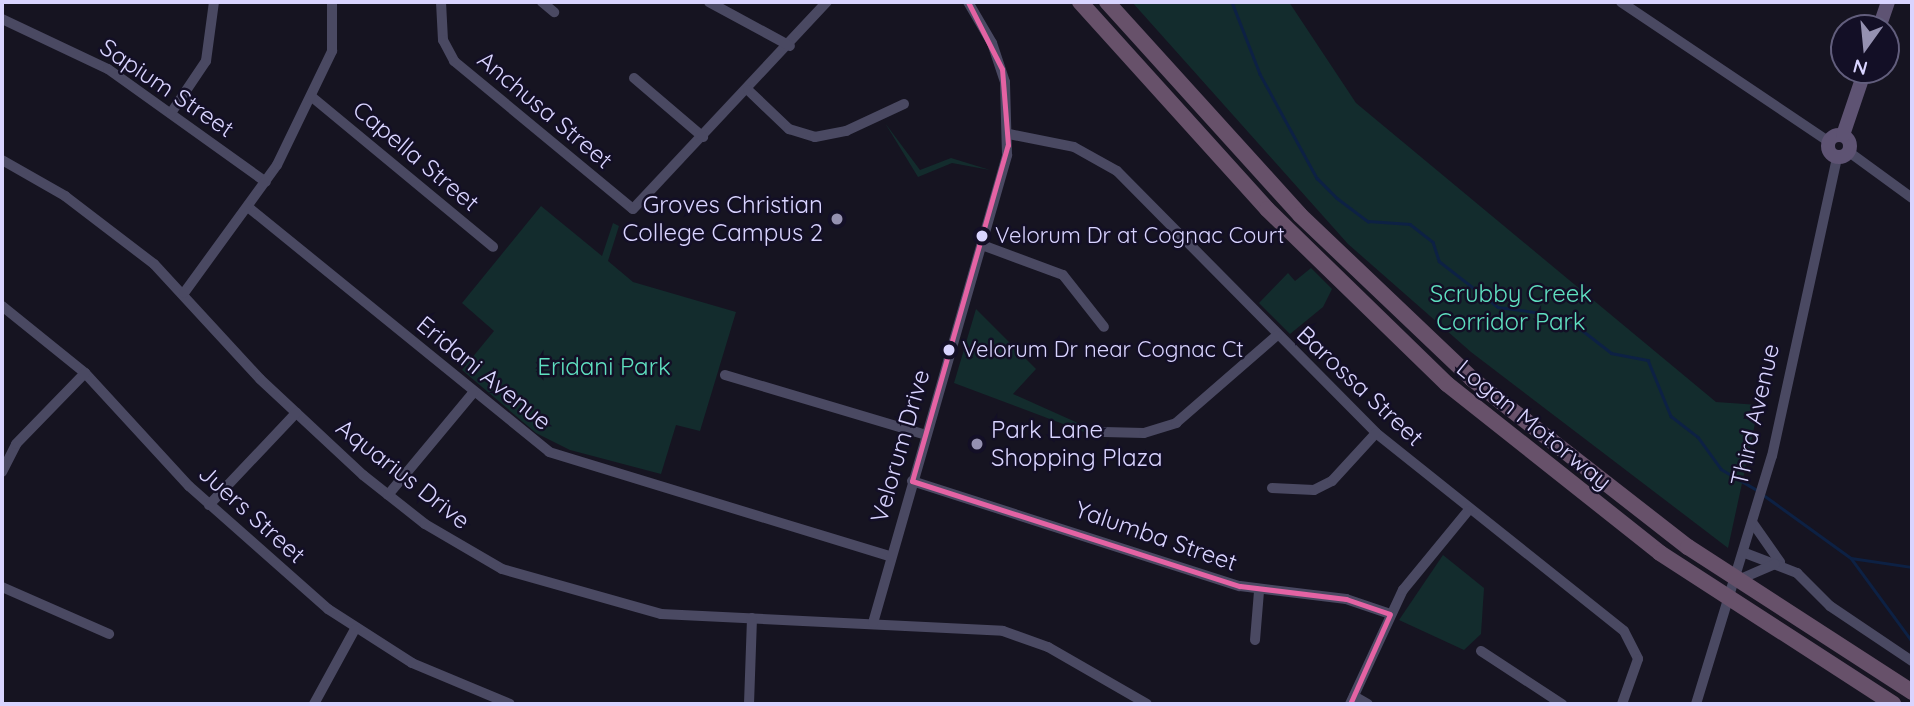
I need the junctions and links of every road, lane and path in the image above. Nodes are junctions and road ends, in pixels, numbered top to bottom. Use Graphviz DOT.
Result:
graph roads {
  1 [pos="214,2"];
  2 [pos="332,2"];
  3 [pos="442,2"];
  4 [pos="542,2"];
  5 [pos="709,2"];
  6 [pos="827,2"];
  7 [pos="968,2"];
  8 [pos="1080,2"];
  9 [pos="1107,2"];
  10 [pos="1621,2"];
  11 [pos="554,12"];
  12 [pos="2,19"];
  13 [pos="790,46"];
  14 [pos="634,78"];
  15 [pos="1860,84"];
  16 [pos="748,90"];
  17 [pos="312,97"];
  18 [pos="904,104"];
  19 [pos="171,113"];
  20 [pos="1009,134"];
  21 [pos="1843,135"];
  22 [pos="703,137"];
  23 [pos="1828,141"];
  24 [pos="1842,154"];
  25 [pos="2,160"];
  26 [pos="266,182"];
  27 [pos="1912,198"];
  28 [pos="248,207"];
  29 [pos="982,245"];
  30 [pos="493,247"];
  31 [pos="184,293"];
  32 [pos="2,306"];
  33 [pos="1104,327"];
  34 [pos="1276,336"];
  35 [pos="85,373"];
  36 [pos="725,375"];
  37 [pos="473,393"];
  38 [pos="296,413"];
  39 [pos="1104,432"];
  40 [pos="1376,433"];
  41 [pos="926,435"];
  42 [pos="2,472"];
  43 [pos="912,481"];
  44 [pos="1272,488"];
  45 [pos="388,495"];
  46 [pos="209,506"];
  47 [pos="1468,511"];
  48 [pos="1752,522"];
  49 [pos="1745,553"];
  50 [pos="890,556"];
  51 [pos="1781,563"];
  52 [pos="1738,580"];
  53 [pos="2,587"];
  54 [pos="1259,591"];
  55 [pos="1390,614"];
  56 [pos="752,618"];
  57 [pos="873,623"];
  58 [pos="355,629"];
  59 [pos="109,634"];
  60 [pos="1255,640"];
  61 [pos="1482,651"];
  62 [pos="1912,661"];
  63 [pos="1912,692"];
  64 [pos="1352,700"];
  65 [pos="314,704"];
  66 [pos="510,704"];
  67 [pos="749,704"];
  68 [pos="1147,704"];
  69 [pos="1368,704"];
  70 [pos="1562,704"];
  71 [pos="1622,704"];
  72 [pos="1695,704"];
  73 [pos="1893,704"];
  1 -- 19 [label="street"];
  2 -- 17 [label="street"];
  3 -- 22 [label="street, Anchusa Street"];
  4 -- 11 [label="street"];
  5 -- 13 [label="street"];
  6 -- 13 [label="street, Anchusa Street"];
  7 -- 20 [label="street, Velorum Drive"];
  8 -- 73 [label="highway, Logan Motorway"];
  9 -- 63 [label="highway, Logan Motorway"];
  10 -- 23 [label="street"];
  12 -- 19 [label="street, Sapium Street"];
  13 -- 16 [label="street, Anchusa Street"];
  14 -- 22 [label="street"];
  15 -- 21 [label="main road"];
  16 -- 18 [label="street"];
  16 -- 22 [label="street, Anchusa Street"];
  17 -- 26 [label="street"];
  17 -- 30 [label="street, Capella Street"];
  19 -- 26 [label="street, Sapium Street"];
  20 -- 29 [label="street, Velorum Drive"];
  20 -- 34 [label="street, Barossa Street"];
  21 -- 23 [label="main road"];
  21 -- 24 [label="main road"];
  23 -- 24 [label="main road"];
  24 -- 27 [label="street"];
  24 -- 48 [label="street, Third Avenue"];
  25 -- 31 [label="street, Aquarius Drive"];
  26 -- 28 [label="street"];
  28 -- 31 [label="street"];
  28 -- 37 [label="street, Eridani Avenue"];
  29 -- 33 [label="street"];
  29 -- 41 [label="street, Velorum Drive"];
  31 -- 38 [label="street, Aquarius Drive"];
  32 -- 35 [label="street, Juers Street"];
  34 -- 39 [label="street"];
  34 -- 40 [label="street, Barossa Street"];
  35 -- 42 [label="street"];
  35 -- 46 [label="street, Juers Street"];
  36 -- 41 [label="street"];
  37 -- 45 [label="street"];
  37 -- 50 [label="street, Eridani Avenue"];
  38 -- 45 [label="street, Aquarius Drive"];
  38 -- 46 [label="street"];
  40 -- 44 [label="street"];
  40 -- 47 [label="street, Barossa Street"];
  41 -- 43 [label="street, Velorum Drive"];
  43 -- 50 [label="street, Velorum Drive"];
  43 -- 54 [label="street, Yalumba Street"];
  45 -- 56 [label="street, Aquarius Drive"];
  46 -- 58 [label="street, Juers Street"];
  47 -- 55 [label="street"];
  47 -- 71 [label="street, Barossa Street"];
  48 -- 49 [label="street, Third Avenue"];
  48 -- 51 [label="street"];
  49 -- 51 [label="street"];
  49 -- 52 [label="street, Third Avenue"];
  50 -- 57 [label="street, Velorum Drive"];
  51 -- 52 [label="street"];
  51 -- 62 [label="street"];
  52 -- 72 [label="street, Third Avenue"];
  53 -- 59 [label="street"];
  54 -- 55 [label="street, Yalumba Street"];
  54 -- 60 [label="street"];
  55 -- 64 [label="street"];
  56 -- 57 [label="street, Aquarius Drive"];
  56 -- 67 [label="street"];
  57 -- 68 [label="street, Aquarius Drive"];
  58 -- 65 [label="street"];
  58 -- 66 [label="street, Juers Street"];
  61 -- 70 [label="street"];
  64 -- 69 [label="street"];
}
